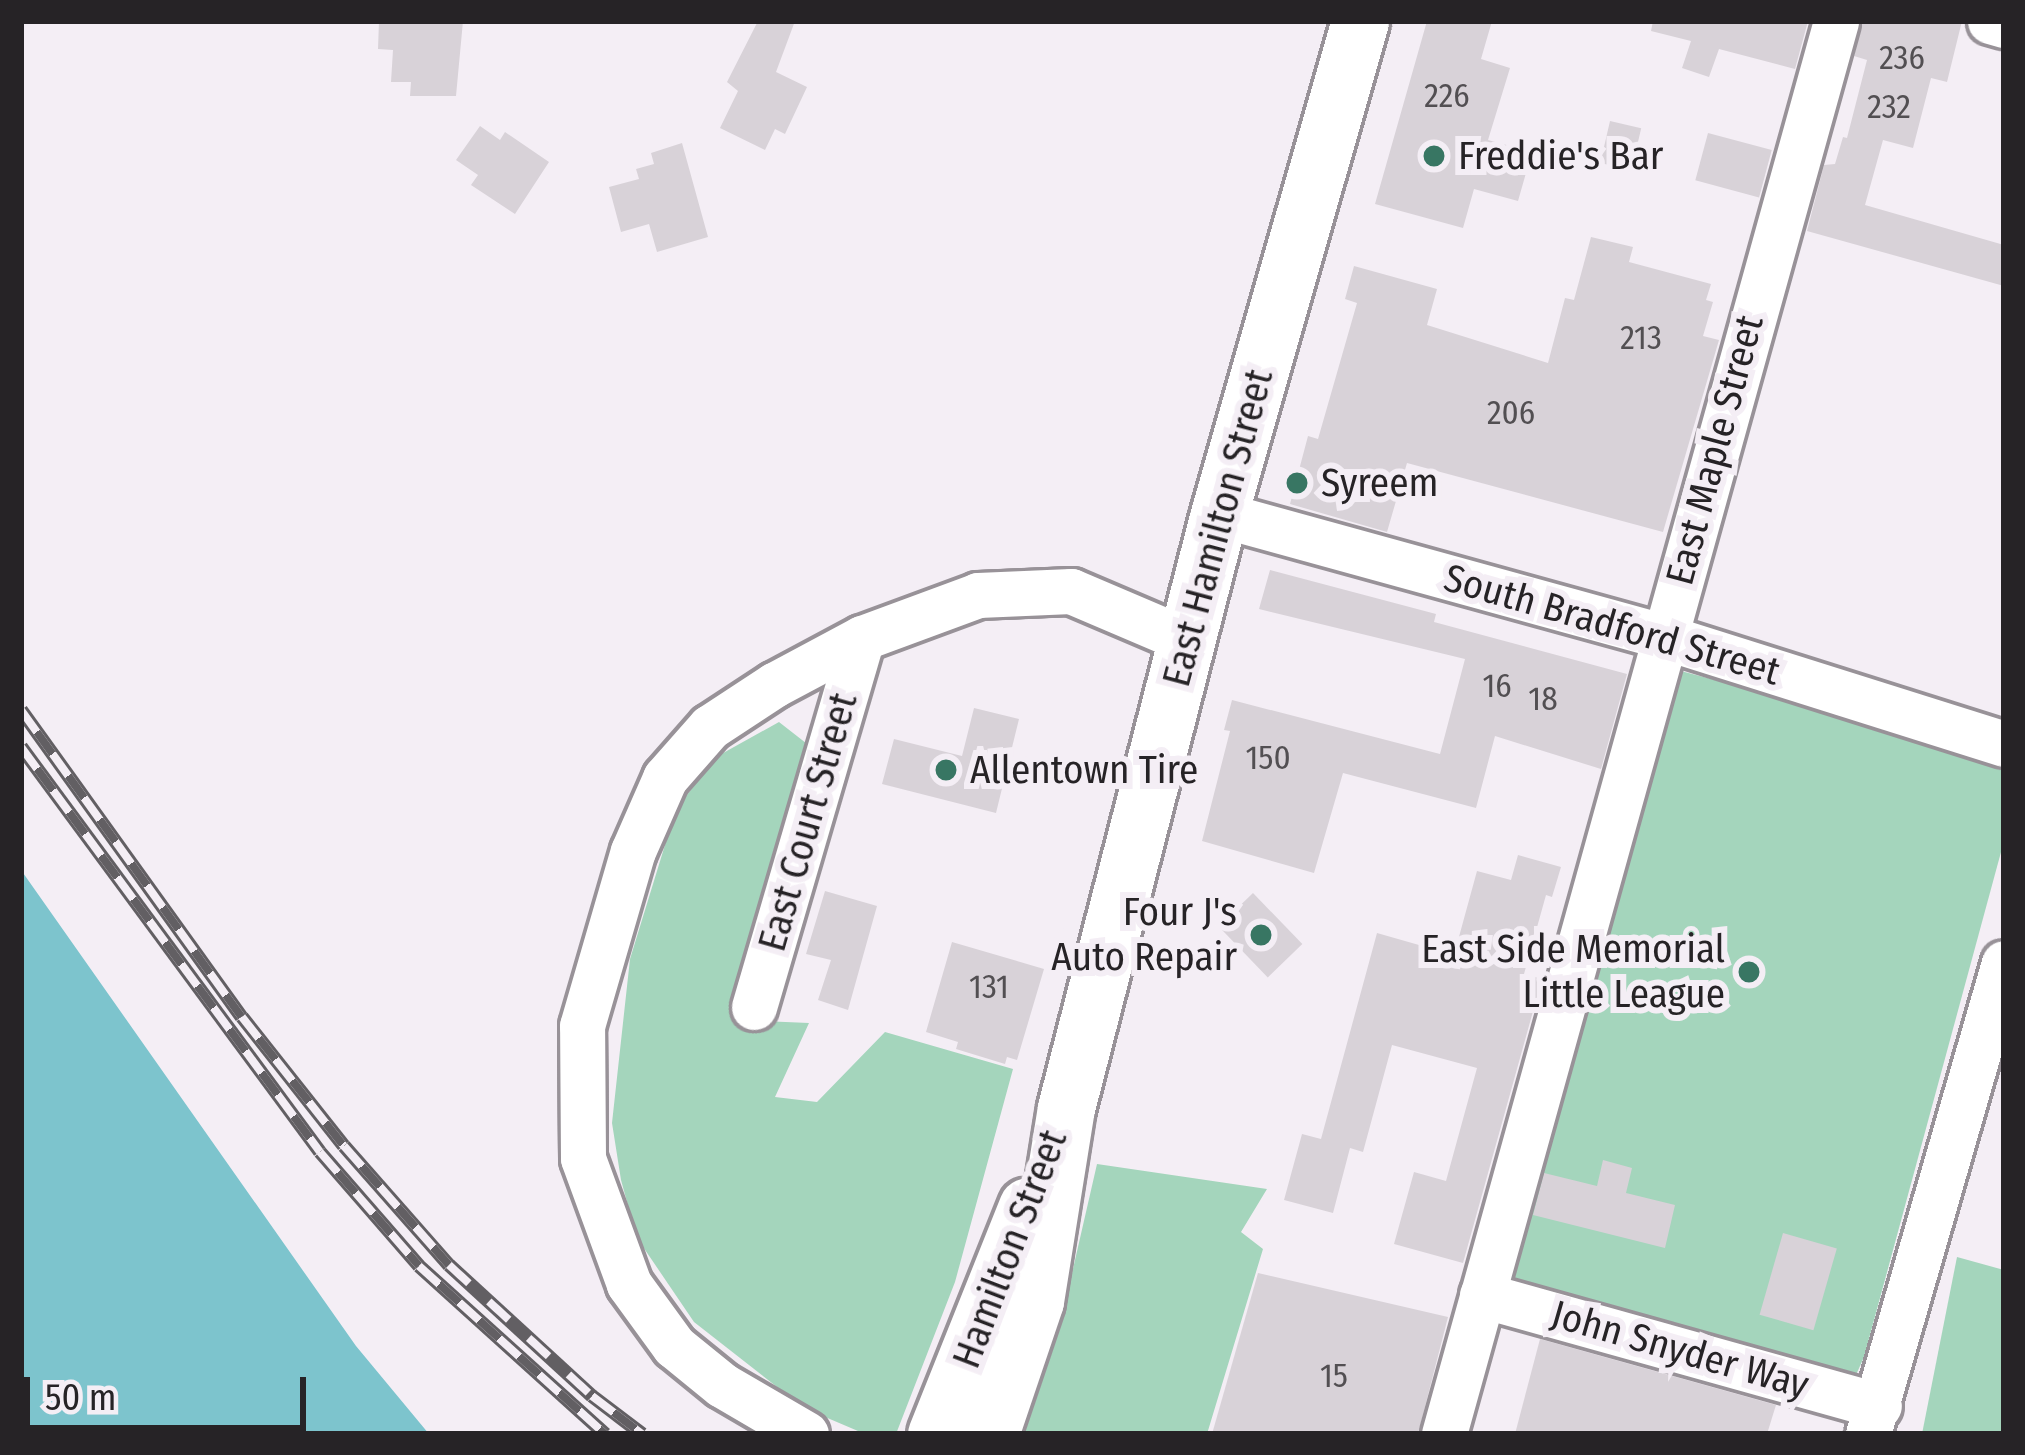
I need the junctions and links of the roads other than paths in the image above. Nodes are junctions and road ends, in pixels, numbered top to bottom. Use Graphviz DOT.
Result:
graph roads {
  1 [pos="1360,21"];
  2 [pos="1836,21"];
  3 [pos="1990,21"];
  4 [pos="2004,25"];
  5 [pos="1219,514"];
  6 [pos="1664,637"];
  7 [pos="862,638"];
  8 [pos="1186,640"];
  9 [pos="2004,744"];
  10 [pos="2004,963"];
  11 [pos="754,1006"];
  12 [pos="1997,1021"];
  13 [pos="1066,1108"];
  14 [pos="1482,1295"];
  15 [pos="984,1406"];
  16 [pos="1874,1420"];
  17 [pos="806,1434"];
  18 [pos="936,1434"];
  19 [pos="1444,1434"];
  1 -- 5 [label="main road, East Hamilton Street"];
  2 -- 6 [label="street, East Maple Street"];
  3 -- 4 [label="street"];
  5 -- 6 [label="street, South Bradford Street"];
  5 -- 8 [label="main road, East Hamilton Street"];
  6 -- 9 [label="street, South Bradford Street"];
  6 -- 14 [label="street, East Maple Street"];
  7 -- 8 [label="street"];
  7 -- 11 [label="street, East Court Street"];
  7 -- 17 [label="street"];
  8 -- 13 [label="main road, East Hamilton Street"];
  10 -- 12 [label="street"];
  12 -- 16 [label="street"];
  13 -- 15 [label="main road, Hamilton Street"];
  14 -- 16 [label="street, John Snyder Way"];
  14 -- 19 [label="street, East Maple Street"];
  15 -- 18 [label="main road, Hamilton Street"];
}
